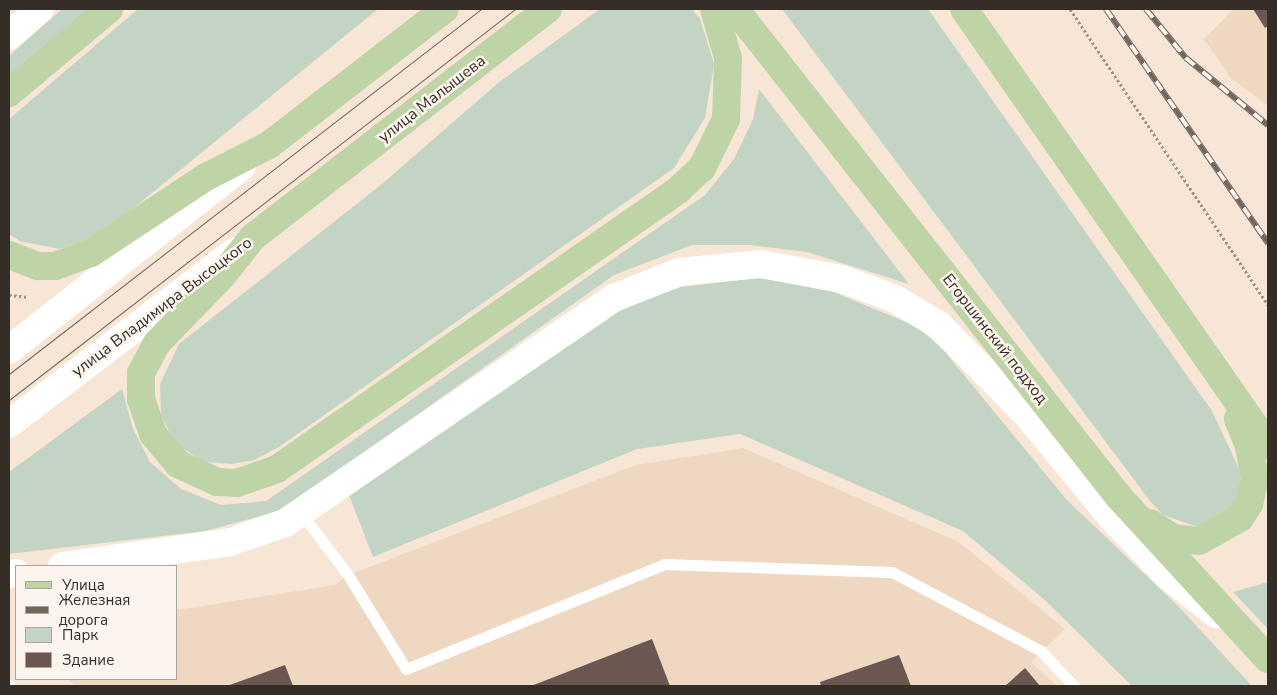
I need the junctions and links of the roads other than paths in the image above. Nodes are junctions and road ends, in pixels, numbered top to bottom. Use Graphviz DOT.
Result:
graph roads {
  1 [pos="40,9"];
  2 [pos="109,9"];
  3 [pos="445,9"];
  4 [pos="548,9"];
  5 [pos="714,9"];
  6 [pos="735,9"];
  7 [pos="964,9"];
  8 [pos="9,36"];
  9 [pos="9,93"];
  10 [pos="273,142"];
  11 [pos="315,189"];
  12 [pos="253,237"];
  13 [pos="9,255"];
  14 [pos="9,350"];
  15 [pos="1225,378"];
  16 [pos="9,424"];
  17 [pos="1268,445"];
  18 [pos="1119,497"];
  19 [pos="302,514"];
  20 [pos="69,565"];
  21 [pos="1262,652"];
  22 [pos="1074,686"];
  1 -- 8 [label="main road"];
  2 -- 9 [label="main road"];
  3 -- 10 [label="main road"];
  4 -- 11 [label="main road, улица Малышева"];
  5 -- 12 [label="main road"];
  6 -- 18 [label="main road, Егоршинский подход"];
  7 -- 15 [label="main road"];
  10 -- 13 [label="main road"];
  10 -- 14 [label="main road"];
  11 -- 12 [label="main road, улица Владимира Высоцкого"];
  12 -- 16 [label="main road, улица Владимира Высоцкого"];
  15 -- 17 [label="main road"];
  15 -- 18 [label="main road"];
  18 -- 21 [label="main road, Егоршинский подход"];
  19 -- 20 [label="main road"];
  19 -- 21 [label="main road"];
  19 -- 22 [label="lane"];
}
